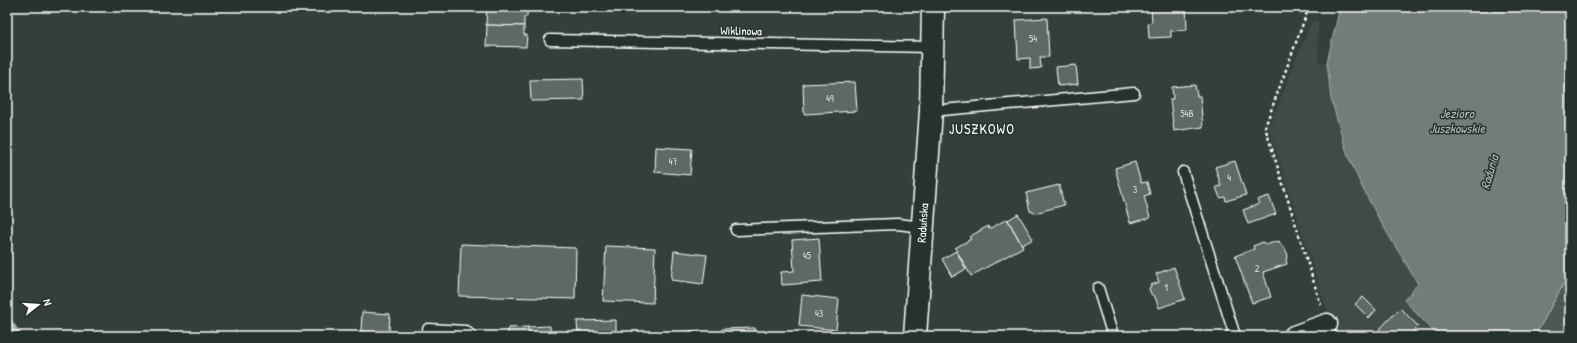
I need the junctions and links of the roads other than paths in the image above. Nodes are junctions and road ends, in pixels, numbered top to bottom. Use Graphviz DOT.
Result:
graph roads {
  1 [pos="933,7"];
  2 [pos="550,40"];
  3 [pos="932,47"];
  4 [pos="1134,93"];
  5 [pos="931,111"];
  6 [pos="1183,172"];
  7 [pos="923,227"];
  8 [pos="736,230"];
  9 [pos="1098,288"];
  10 [pos="1327,324"];
  11 [pos="428,328"];
  12 [pos="471,336"];
  13 [pos="915,336"];
  14 [pos="1113,336"];
  15 [pos="1235,336"];
  16 [pos="1294,336"];
  1 -- 3 [label="street, Raduńska"];
  2 -- 3 [label="lane, Wiklinowa"];
  3 -- 5 [label="street, Raduńska"];
  4 -- 5 [label="lane"];
  5 -- 7 [label="street, Raduńska"];
  6 -- 15 [label="lane"];
  7 -- 8 [label="lane"];
  7 -- 13 [label="street, Raduńska"];
  9 -- 14 [label="lane"];
  10 -- 16 [label="street"];
  11 -- 12 [label="lane"];
}
